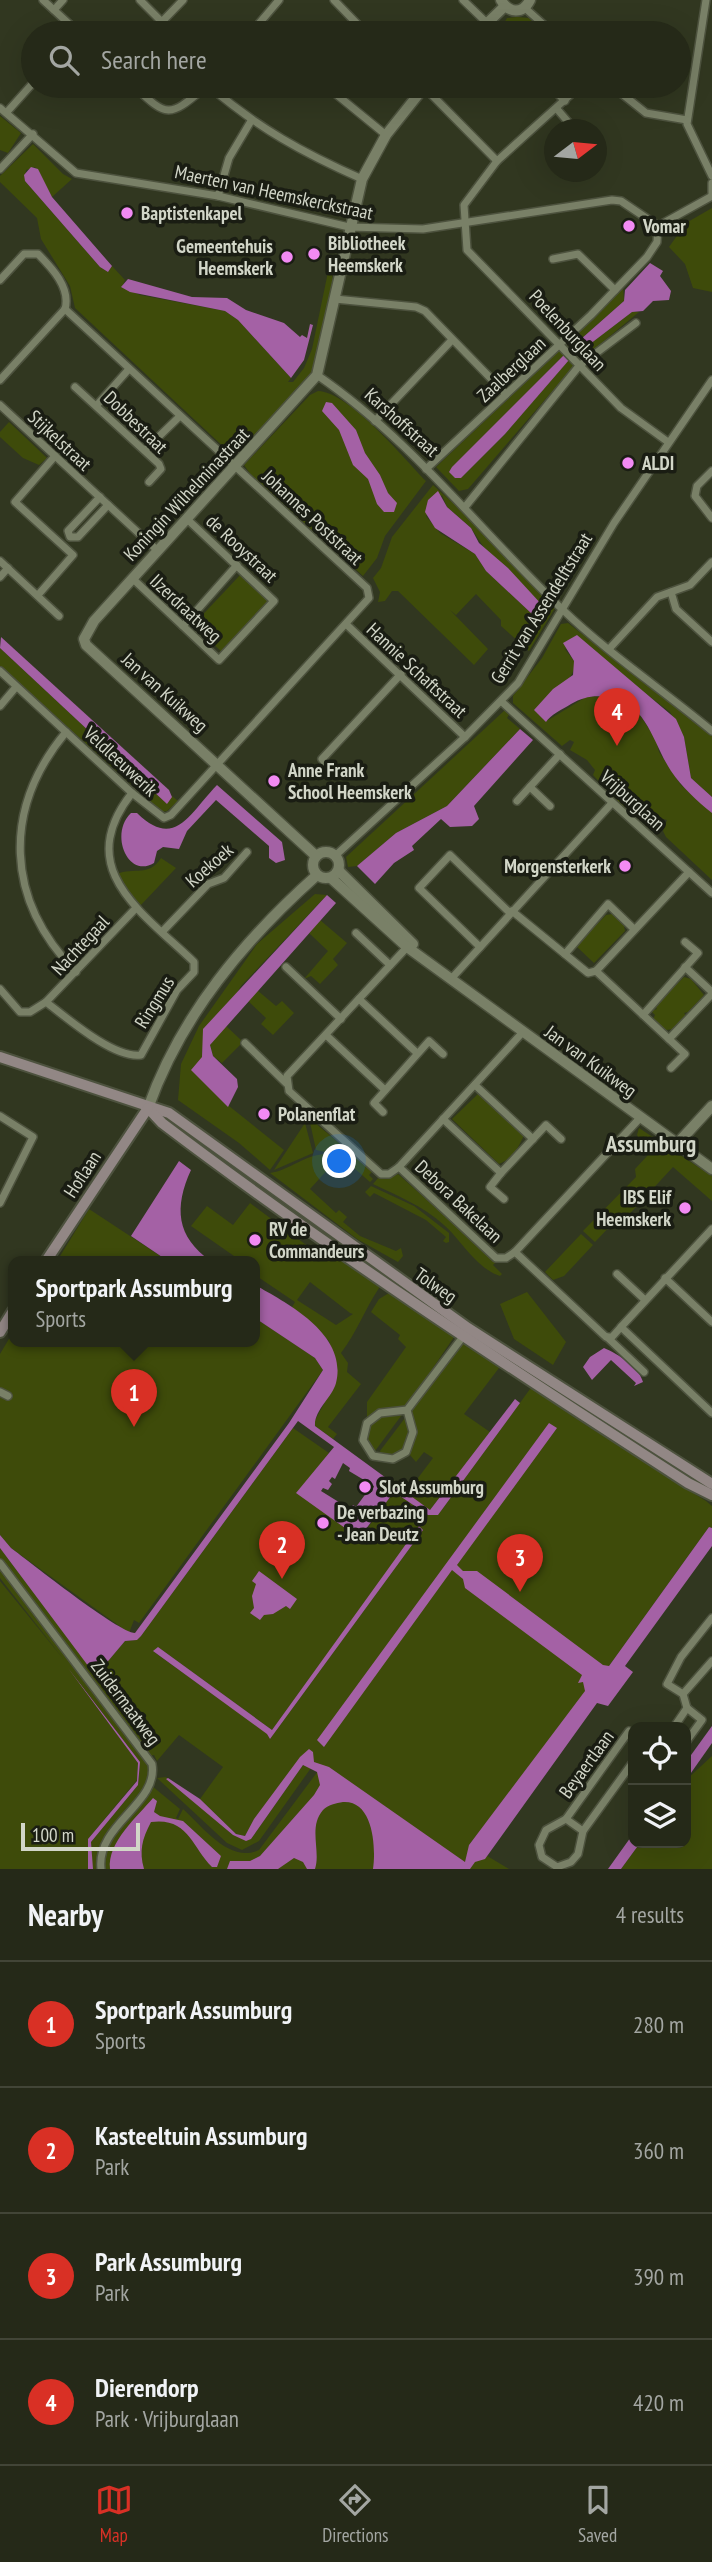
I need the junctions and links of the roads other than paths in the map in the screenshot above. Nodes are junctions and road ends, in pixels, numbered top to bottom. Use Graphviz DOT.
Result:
graph roads {
  1 [pos="43,0"];
  2 [pos="64,0"];
  3 [pos="139,0"];
  4 [pos="183,0"];
  5 [pos="279,0"];
  6 [pos="334,0"];
  7 [pos="463,0"];
  8 [pos="706,0"];
  9 [pos="503,3"];
  10 [pos="528,4"];
  11 [pos="54,10"];
  12 [pos="66,21"];
  13 [pos="161,21"];
  14 [pos="163,21"];
  15 [pos="264,21"];
  16 [pos="354,21"];
  17 [pos="485,21"];
  18 [pos="489,21"];
  19 [pos="543,21"];
  20 [pos="21,94"];
  21 [pos="691,95"];
  22 [pos="146,98"];
  23 [pos="192,98"];
  24 [pos="223,98"];
  25 [pos="341,98"];
  26 [pos="415,98"];
  27 [pos="436,98"];
  28 [pos="562,98"];
  29 [pos="568,98"];
  30 [pos="627,98"];
  31 [pos="690,98"];
  32 [pos="565,101"];
  33 [pos="556,109"];
  34 [pos="4,110"];
  35 [pos="565,119"];
  36 [pos="687,120"];
  37 [pos="251,121"];
  38 [pos="33,134"];
  39 [pos="386,135"];
  40 [pos="497,161"];
  41 [pos="0,169"];
  42 [pos="712,176"];
  43 [pos="362,179"];
  44 [pos="712,183"];
  45 [pos="218,196"];
  46 [pos="712,196"];
  47 [pos="464,225"];
  48 [pos="658,226"];
  49 [pos="349,227"];
  50 [pos="553,259"];
  51 [pos="0,280"];
  52 [pos="615,290"];
  53 [pos="335,299"];
  54 [pos="65,309"];
  55 [pos="636,323"];
  56 [pos="451,341"];
  57 [pos="561,344"];
  58 [pos="579,366"];
  59 [pos="129,369"];
  60 [pos="317,375"];
  61 [pos="0,380"];
  62 [pos="712,380"];
  63 [pos="75,387"];
  64 [pos="506,394"];
  65 [pos="0,405"];
  66 [pos="97,405"];
  67 [pos="179,417"];
  68 [pos="375,421"];
  69 [pos="668,443"];
  70 [pos="145,450"];
  71 [pos="55,456"];
  72 [pos="236,467"];
  73 [pos="426,469"];
  74 [pos="712,471"];
  75 [pos="149,482"];
  76 [pos="100,497"];
  77 [pos="108,505"];
  78 [pos="465,507"];
  79 [pos="712,518"];
  80 [pos="187,519"];
  81 [pos="158,551"];
  82 [pos="0,561"];
  83 [pos="712,562"];
  84 [pos="237,565"];
  85 [pos="8,568"];
  86 [pos="0,578"];
  87 [pos="132,579"];
  88 [pos="671,592"];
  89 [pos="38,595"];
  90 [pos="564,610"];
  91 [pos="59,615"];
  92 [pos="347,625"];
  93 [pos="183,626"];
  94 [pos="84,639"];
  95 [pos="712,642"];
  96 [pos="609,649"];
  97 [pos="219,660"];
  98 [pos="0,671"];
  99 [pos="401,674"];
  100 [pos="16,687"];
  101 [pos="502,702"];
  102 [pos="0,706"];
  103 [pos="712,731"];
  104 [pos="66,732"];
  105 [pos="465,737"];
  106 [pos="559,754"];
  107 [pos="217,763"];
  108 [pos="336,774"];
  109 [pos="530,787"];
  110 [pos="132,793"];
  111 [pos="517,801"];
  112 [pos="612,803"];
  113 [pos="550,806"];
  114 [pos="247,852"];
  115 [pos="336,855"];
  116 [pos="316,856"];
  117 [pos="689,872"];
  118 [pos="317,874"];
  119 [pos="335,874"];
  120 [pos="712,893"];
  121 [pos="136,908"];
  122 [pos="511,912"];
  123 [pos="634,929"];
  124 [pos="162,932"];
  125 [pos="356,933"];
  126 [pos="685,942"];
  127 [pos="409,944"];
  128 [pos="480,947"];
  129 [pos="565,954"];
  130 [pos="390,965"];
  131 [pos="286,967"];
  132 [pos="685,967"];
  133 [pos="596,971"];
  134 [pos="76,972"];
  135 [pos="451,979"];
  136 [pos="0,989"];
  137 [pos="712,993"];
  138 [pos="359,999"];
  139 [pos="46,1002"];
  140 [pos="643,1015"];
  141 [pos="341,1019"];
  142 [pos="522,1033"];
  143 [pos="326,1035"];
  144 [pos="669,1039"];
  145 [pos="245,1043"];
  146 [pos="417,1053"];
  147 [pos="443,1054"];
  148 [pos="0,1057"];
  149 [pos="671,1068"];
  150 [pos="475,1085"];
  151 [pos="287,1087"];
  152 [pos="385,1090"];
  153 [pos="712,1106"];
  154 [pos="148,1108"];
  155 [pos="383,1112"];
  156 [pos="0,1116"];
  157 [pos="640,1118"];
  158 [pos="443,1119"];
  159 [pos="533,1139"];
  160 [pos="561,1139"];
  161 [pos="677,1144"];
  162 [pos="399,1167"];
  163 [pos="712,1170"];
  164 [pos="502,1173"];
  165 [pos="504,1199"];
  166 [pos="0,1203"];
  167 [pos="712,1229"];
  168 [pos="515,1252"];
  169 [pos="49,1256"];
  170 [pos="617,1274"];
  171 [pos="665,1278"];
  172 [pos="645,1300"];
  173 [pos="712,1322"];
  174 [pos="621,1328"];
  175 [pos="606,1337"];
  176 [pos="462,1338"];
  177 [pos="644,1372"];
  178 [pos="0,1392"];
  179 [pos="8,1396"];
  180 [pos="407,1410"];
  181 [pos="712,1413"];
  182 [pos="712,1483"];
  183 [pos="712,1495"];
  184 [pos="0,1563"];
  185 [pos="712,1618"];
  186 [pos="712,1661"];
  187 [pos="683,1694"];
  188 [pos="687,1708"];
  189 [pos="677,1722"];
  190 [pos="628,1732"];
  191 [pos="691,1735"];
  192 [pos="628,1769"];
  193 [pos="565,1819"];
  194 [pos="583,1831"];
  195 [pos="557,1868"];
  196 [pos="101,1869"];
  1 -- 11 [label="street"];
  2 -- 11 [label="street"];
  3 -- 13 [label="street"];
  4 -- 14 [label="street"];
  5 -- 15 [label="street"];
  6 -- 16 [label="street"];
  7 -- 17 [label="street"];
  8 -- 21 [label="street"];
  9 -- 10 [label="street"];
  9 -- 18 [label="street"];
  10 -- 19 [label="street"];
  11 -- 12 [label="street"];
  20 -- 34 [label="street"];
  22 -- 23 [label="street"];
  24 -- 37 [label="street"];
  25 -- 39 [label="street"];
  26 -- 39 [label="street"];
  27 -- 40 [label="street"];
  28 -- 32 [label="street"];
  29 -- 32 [label="street"];
  30 -- 36 [label="street"];
  31 -- 36 [label="street"];
  32 -- 33 [label="street"];
  33 -- 35 [label="street"];
  33 -- 40 [label="street"];
  34 -- 38 [label="street"];
  36 -- 42 [label="street"];
  37 -- 43 [label="street"];
  37 -- 45 [label="street"];
  38 -- 41 [label="street"];
  38 -- 45 [label="street, Maerten van Heemskerckstraat"];
  39 -- 43 [label="street"];
  40 -- 47 [label="street"];
  43 -- 49 [label="street"];
  44 -- 46 [label="street"];
  45 -- 49 [label="street, Maerten van Heemskerckstraat"];
  46 -- 48 [label="street"];
  47 -- 48 [label="street, Maerten van Heemskerckstraat"];
  47 -- 49 [label="street, Maerten van Heemskerckstraat"];
  47 -- 57 [label="street, Poelenburglaan"];
  48 -- 52 [label="street, Zaalberglaan"];
  49 -- 53 [label="street"];
  50 -- 52 [label="street"];
  51 -- 54 [label="street"];
  52 -- 57 [label="street, Zaalberglaan"];
  53 -- 56 [label="street"];
  53 -- 60 [label="street"];
  54 -- 59 [label="street, Johannes Poststraat"];
  54 -- 61 [label="street"];
  55 -- 58 [label="street"];
  56 -- 64 [label="street"];
  56 -- 68 [label="street"];
  57 -- 58 [label="street, Poelenburglaan"];
  57 -- 64 [label="street, Zaalberglaan"];
  58 -- 69 [label="street, Poelenburglaan"];
  58 -- 78 [label="street"];
  59 -- 66 [label="street"];
  59 -- 67 [label="street, Johannes Poststraat"];
  60 -- 68 [label="street, Karshoffstraat"];
  60 -- 72 [label="street, Koningin Wilhelminastraat"];
  62 -- 69 [label="street, Gerrit van Assendelftstraat"];
  63 -- 66 [label="street, Dobbestraat"];
  64 -- 73 [label="street, Zaalberglaan"];
  65 -- 71 [label="street, Stijkelstraat"];
  66 -- 70 [label="street, Dobbestraat"];
  67 -- 70 [label="street"];
  67 -- 72 [label="street, Johannes Poststraat"];
  68 -- 73 [label="street, Karshoffstraat"];
  69 -- 90 [label="street, Gerrit van Assendelftstraat"];
  70 -- 75 [label="street, Dobbestraat"];
  71 -- 76 [label="street, Stijkelstraat"];
  71 -- 89 [label="street"];
  72 -- 80 [label="street, Koningin Wilhelminastraat"];
  72 -- 92 [label="street, Johannes Poststraat"];
  73 -- 78 [label="street, Karshoffstraat"];
  74 -- 79 [label="street"];
  76 -- 77 [label="street, Stijkelstraat"];
  76 -- 77 [label="street"];
  77 -- 81 [label="street, Stijkelstraat"];
  78 -- 90 [label="street, Karshoffstraat"];
  80 -- 81 [label="street, Koningin Wilhelminastraat"];
  80 -- 84 [label="street, de Rooystraat"];
  81 -- 87 [label="street, Koningin Wilhelminastraat"];
  82 -- 85 [label="street"];
  83 -- 88 [label="street"];
  84 -- 93 [label="street"];
  84 -- 97 [label="street, de Rooystraat"];
  85 -- 86 [label="street"];
  85 -- 89 [label="street"];
  87 -- 93 [label="street, IJzerdraatweg"];
  87 -- 94 [label="street, Koningin Wilhelminastraat"];
  88 -- 95 [label="street"];
  88 -- 96 [label="street"];
  89 -- 91 [label="street"];
  90 -- 96 [label="street, Karshoffstraat"];
  90 -- 101 [label="street, Gerrit van Assendelftstraat"];
  92 -- 99 [label="street, Hannie Schaftstraat"];
  92 -- 107 [label="street, Johannes Poststraat"];
  93 -- 97 [label="street, IJzerdraatweg"];
  94 -- 107 [label="street, Jan van Kuikweg"];
  96 -- 103 [label="street, Karshoffstraat"];
  98 -- 100 [label="street, Veldleeuwerik"];
  99 -- 105 [label="street, Hannie Schaftstraat"];
  99 -- 108 [label="street"];
  100 -- 102 [label="street"];
  100 -- 104 [label="street, Veldleeuwerik"];
  101 -- 105 [label="street, Gerrit van Assendelftstraat"];
  101 -- 106 [label="street, Vrijburglaan"];
  104 -- 110 [label="street, Veldleeuwerik"];
  104 -- 134 [label="street"];
  105 -- 115 [label="street, Gerrit van Assendelftstraat"];
  106 -- 109 [label="street"];
  106 -- 112 [label="street, Vrijburglaan"];
  107 -- 110 [label="street, Veldleeuwerik"];
  107 -- 116 [label="street, Jan van Kuikweg"];
  109 -- 111 [label="street"];
  109 -- 113 [label="street"];
  110 -- 121 [label="street, Ringmus"];
  112 -- 117 [label="street, Vrijburglaan"];
  112 -- 122 [label="street"];
  114 -- 124 [label="street, Koekoek"];
  115 -- 116 [label="street"];
  115 -- 119 [label="street"];
  116 -- 118 [label="street"];
  117 -- 120 [label="street, Vrijburglaan"];
  117 -- 123 [label="street"];
  118 -- 119 [label="street"];
  118 -- 154 [label="street"];
  119 -- 127 [label="street, Jan van Kuikweg"];
  121 -- 124 [label="street, Ringmus"];
  121 -- 134 [label="street, Nachtegaal"];
  122 -- 128 [label="street"];
  122 -- 128 [label="street"];
  122 -- 129 [label="street"];
  123 -- 129 [label="street"];
  123 -- 133 [label="street"];
  124 -- 139 [label="street, Ringmus"];
  125 -- 130 [label="street"];
  126 -- 132 [label="street"];
  127 -- 130 [label="street"];
  127 -- 135 [label="street, Jan van Kuikweg"];
  128 -- 135 [label="street"];
  129 -- 133 [label="street"];
  130 -- 138 [label="street"];
  131 -- 141 [label="street"];
  132 -- 137 [label="street"];
  132 -- 140 [label="street"];
  133 -- 140 [label="street"];
  134 -- 139 [label="street, Nachtegaal"];
  135 -- 142 [label="street, Jan van Kuikweg"];
  136 -- 139 [label="street"];
  137 -- 144 [label="street"];
  138 -- 141 [label="street"];
  138 -- 146 [label="street"];
  140 -- 144 [label="street"];
  141 -- 143 [label="street"];
  142 -- 150 [label="street"];
  142 -- 157 [label="street, Jan van Kuikweg"];
  143 -- 151 [label="street"];
  143 -- 152 [label="street"];
  144 -- 149 [label="street"];
  145 -- 151 [label="street"];
  146 -- 147 [label="street"];
  146 -- 152 [label="street"];
  148 -- 154 [label="main road, Tolweg"];
  150 -- 158 [label="street"];
  150 -- 159 [label="street"];
  151 -- 162 [label="street, Debora Bakelaan"];
  152 -- 155 [label="street"];
  153 -- 161 [label="street"];
  154 -- 169 [label="main road, Hoflaan"];
  154 -- 176 [label="main road, Tolweg"];
  154 -- 182 [label="main road, Tolweg"];
  156 -- 166 [label="street"];
  157 -- 161 [label="street, Jan van Kuikweg"];
  157 -- 168 [label="street"];
  158 -- 162 [label="street"];
  158 -- 164 [label="street"];
  159 -- 160 [label="street"];
  159 -- 164 [label="street"];
  161 -- 163 [label="street, Jan van Kuikweg"];
  162 -- 168 [label="street, Debora Bakelaan"];
  164 -- 165 [label="street"];
  167 -- 171 [label="street"];
  168 -- 175 [label="street, Debora Bakelaan"];
  170 -- 172 [label="street"];
  171 -- 172 [label="street"];
  171 -- 173 [label="street"];
  172 -- 174 [label="street"];
  174 -- 175 [label="street"];
  174 -- 181 [label="street"];
  175 -- 177 [label="street, Debora Bakelaan"];
  176 -- 180 [label="street"];
  176 -- 183 [label="main road, Tolweg"];
  178 -- 179 [label="street"];
  180 -- 180 [label="street"];
  184 -- 196 [label="street, Zuidermaatweg"];
  185 -- 187 [label="street"];
  186 -- 187 [label="street"];
  187 -- 188 [label="street"];
  188 -- 189 [label="street"];
  188 -- 191 [label="street"];
  190 -- 193 [label="street, Beyaertlaan"];
  192 -- 194 [label="street, Beyaertlaan"];
  193 -- 194 [label="street, Beyaertlaan"];
  193 -- 195 [label="street, Beyaertlaan"];
  194 -- 195 [label="street, Beyaertlaan"];
}
